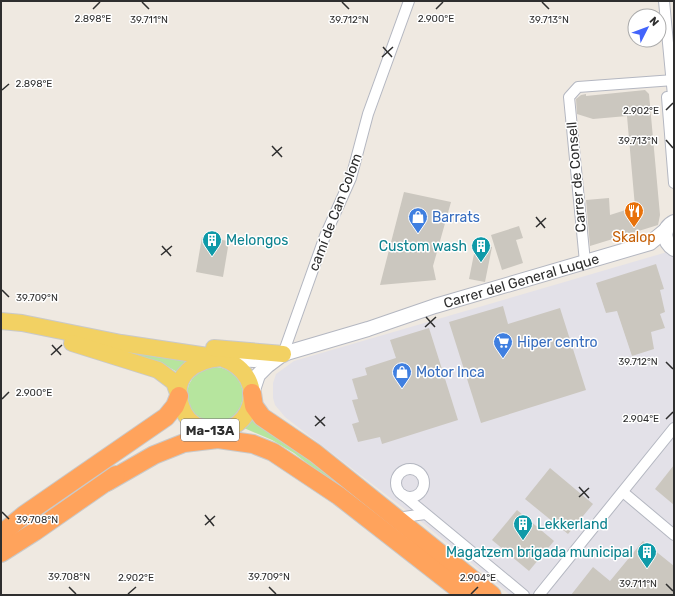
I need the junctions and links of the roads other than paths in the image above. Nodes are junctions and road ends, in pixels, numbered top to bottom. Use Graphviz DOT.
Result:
graph roads {
  1 [pos="409,1"];
  2 [pos="664,1"];
  3 [pos="673,80"];
  4 [pos="674,106"];
  5 [pos="674,183"];
  6 [pos="670,226"];
  7 [pos="650,242"];
  8 [pos="673,248"];
  9 [pos="585,262"];
  10 [pos="1,322"];
  11 [pos="22,323"];
  12 [pos="283,354"];
  13 [pos="221,358"];
  14 [pos="252,393"];
  15 [pos="179,396"];
  16 [pos="674,428"];
  17 [pos="213,430"];
  18 [pos="107,482"];
  19 [pos="422,489"];
  20 [pos="623,492"];
  21 [pos="403,495"];
  22 [pos="339,496"];
  23 [pos="425,514"];
  24 [pos="24,515"];
  25 [pos="397,518"];
  26 [pos="1,528"];
  27 [pos="34,532"];
  28 [pos="1,534"];
  29 [pos="674,535"];
  30 [pos="1,553"];
  31 [pos="1,558"];
  32 [pos="466,595"];
  33 [pos="492,595"];
  34 [pos="524,595"];
  35 [pos="539,595"];
  1 -- 12 [label="street, camí de Can Colom"];
  2 -- 3 [label="street"];
  3 -- 4 [label="street"];
  3 -- 5 [label="street"];
  3 -- 9 [label="street, Carrer de Consell"];
  6 -- 7 [label="main road, Carrer del General Luque"];
  6 -- 8 [label="main road"];
  7 -- 8 [label="main road"];
  7 -- 9 [label="main road, Carrer del General Luque"];
  9 -- 12 [label="main road, Carrer del General Luque"];
  10 -- 11 [label="main road, Ma-13A"];
  10 -- 15 [label="main road, Ma-13A"];
  11 -- 12 [label="main road"];
  11 -- 13 [label="main road, Ma-13A"];
  12 -- 13 [label="main road"];
  12 -- 14 [label="main road, Carrer del General Luque"];
  13 -- 14 [label="main road, Ma-13A"];
  13 -- 15 [label="main road"];
  14 -- 17 [label="main road, Ma-13A"];
  14 -- 25 [label="highway, Ma-13A"];
  15 -- 17 [label="main road, Ma-13A"];
  15 -- 24 [label="highway"];
  16 -- 20 [label="street"];
  17 -- 18 [label="highway"];
  17 -- 22 [label="main road, Ma-13A"];
  18 -- 22 [label="highway"];
  18 -- 27 [label="highway"];
  19 -- 21 [label="street"];
  19 -- 21 [label="street"];
  19 -- 23 [label="street"];
  20 -- 29 [label="street"];
  20 -- 35 [label="street"];
  21 -- 23 [label="street"];
  22 -- 32 [label="highway, Ma-13A"];
  23 -- 25 [label="street"];
  23 -- 34 [label="street"];
  24 -- 26 [label="highway"];
  24 -- 28 [label="highway"];
  25 -- 33 [label="highway, Ma-13A"];
  27 -- 30 [label="highway"];
  27 -- 31 [label="highway"];
}
